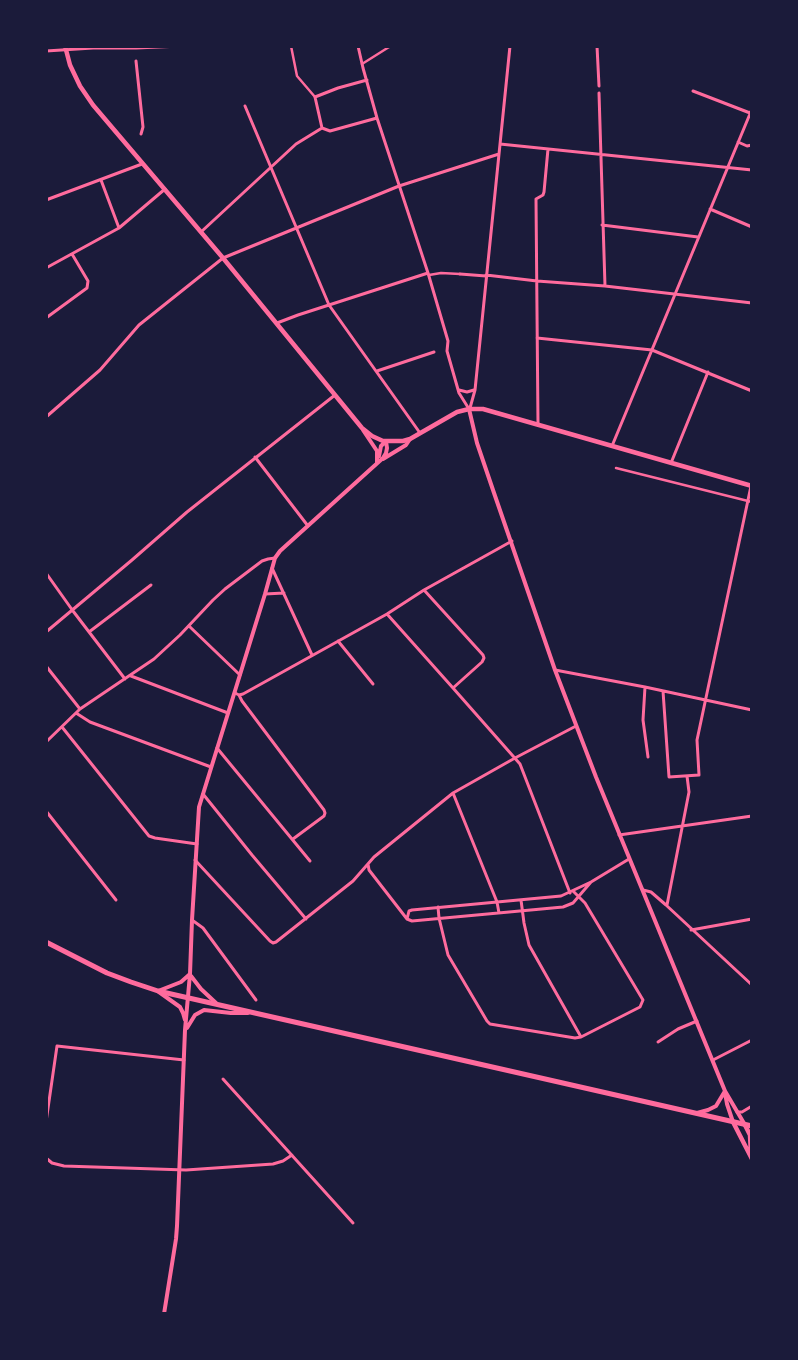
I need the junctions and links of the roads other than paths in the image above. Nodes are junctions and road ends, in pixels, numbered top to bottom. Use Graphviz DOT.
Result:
graph roads {
  1 [pos="71,46"];
  2 [pos="98,46"];
  3 [pos="181,46"];
  4 [pos="290,46"];
  5 [pos="358,46"];
  6 [pos="393,46"];
  7 [pos="510,46"];
  8 [pos="597,46"];
  9 [pos="117,47"];
  10 [pos="389,47"];
  11 [pos="65,48"];
  12 [pos="46,51"];
  13 [pos="136,61"];
  14 [pos="362,66"];
  15 [pos="367,80"];
  16 [pos="598,86"];
  17 [pos="694,91"];
  18 [pos="599,93"];
  19 [pos="314,97"];
  20 [pos="245,106"];
  21 [pos="752,109"];
  22 [pos="750,113"];
  23 [pos="377,118"];
  24 [pos="322,128"];
  25 [pos="141,134"];
  26 [pos="738,142"];
  27 [pos="500,144"];
  28 [pos="752,146"];
  29 [pos="548,149"];
  30 [pos="499,154"];
  31 [pos="601,155"];
  32 [pos="142,164"];
  33 [pos="272,166"];
  34 [pos="728,167"];
  35 [pos="752,170"];
  36 [pos="101,180"];
  37 [pos="399,186"];
  38 [pos="166,189"];
  39 [pos="46,200"];
  40 [pos="710,209"];
  41 [pos="602,225"];
  42 [pos="296,227"];
  43 [pos="752,227"];
  44 [pos="119,228"];
  45 [pos="200,232"];
  46 [pos="699,237"];
  47 [pos="72,254"];
  48 [pos="224,258"];
  49 [pos="46,268"];
  50 [pos="429,274"];
  51 [pos="460,274"];
  52 [pos="486,275"];
  53 [pos="537,281"];
  54 [pos="605,286"];
  55 [pos="675,294"];
  56 [pos="752,303"];
  57 [pos="329,305"];
  58 [pos="46,318"];
  59 [pos="277,323"];
  60 [pos="537,338"];
  61 [pos="448,347"];
  62 [pos="442,349"];
  63 [pos="652,350"];
  64 [pos="434,352"];
  65 [pos="377,371"];
  66 [pos="708,372"];
  67 [pos="459,390"];
  68 [pos="475,390"];
  69 [pos="752,391"];
  70 [pos="335,395"];
  71 [pos="470,409"];
  72 [pos="46,417"];
  73 [pos="538,424"];
  74 [pos="362,428"];
  75 [pos="421,433"];
  76 [pos="410,439"];
  77 [pos="386,441"];
  78 [pos="612,446"];
  79 [pos="254,457"];
  80 [pos="377,463"];
  81 [pos="671,463"];
  82 [pos="616,468"];
  83 [pos="751,486"];
  84 [pos="750,501"];
  85 [pos="308,526"];
  86 [pos="512,541"];
  87 [pos="275,558"];
  88 [pos="272,568"];
  89 [pos="46,573"];
  90 [pos="151,585"];
  91 [pos="424,590"];
  92 [pos="284,593"];
  93 [pos="265,594"];
  94 [pos="73,611"];
  95 [pos="387,614"];
  96 [pos="189,626"];
  97 [pos="46,632"];
  98 [pos="89,632"];
  99 [pos="338,641"];
  100 [pos="312,655"];
  101 [pos="46,666"];
  102 [pos="555,670"];
  103 [pos="130,676"];
  104 [pos="240,676"];
  105 [pos="125,679"];
  106 [pos="373,684"];
  107 [pos="645,687"];
  108 [pos="453,688"];
  109 [pos="664,691"];
  110 [pos="237,694"];
  111 [pos="706,700"];
  112 [pos="80,709"];
  113 [pos="752,710"];
  114 [pos="76,713"];
  115 [pos="228,713"];
  116 [pos="576,726"];
  117 [pos="62,727"];
  118 [pos="46,742"];
  119 [pos="217,748"];
  120 [pos="648,757"];
  121 [pos="515,758"];
  122 [pos="211,767"];
  123 [pos="687,776"];
  124 [pos="453,793"];
  125 [pos="203,794"];
  126 [pos="46,811"];
  127 [pos="752,816"];
  128 [pos="682,827"];
  129 [pos="619,835"];
  130 [pos="292,839"];
  131 [pos="197,844"];
  132 [pos="629,859"];
  133 [pos="196,860"];
  134 [pos="310,861"];
  135 [pos="368,863"];
  136 [pos="591,882"];
  137 [pos="643,890"];
  138 [pos="570,892"];
  139 [pos="578,896"];
  140 [pos="116,900"];
  141 [pos="521,900"];
  142 [pos="497,902"];
  143 [pos="573,903"];
  144 [pos="666,905"];
  145 [pos="438,907"];
  146 [pos="522,911"];
  147 [pos="499,913"];
  148 [pos="439,918"];
  149 [pos="306,919"];
  150 [pos="407,919"];
  151 [pos="752,919"];
  152 [pos="192,920"];
  153 [pos="692,930"];
  154 [pos="46,942"];
  155 [pos="190,974"];
  156 [pos="752,986"];
  157 [pos="158,991"];
  158 [pos="188,997"];
  159 [pos="256,1000"];
  160 [pos="216,1003"];
  161 [pos="256,1013"];
  162 [pos="697,1021"];
  163 [pos="185,1030"];
  164 [pos="581,1037"];
  165 [pos="752,1040"];
  166 [pos="658,1042"];
  167 [pos="184,1060"];
  168 [pos="713,1060"];
  169 [pos="223,1079"];
  170 [pos="725,1091"];
  171 [pos="752,1106"];
  172 [pos="737,1112"];
  173 [pos="696,1113"];
  174 [pos="46,1122"];
  175 [pos="733,1122"];
  176 [pos="745,1125"];
  177 [pos="752,1126"];
  178 [pos="751,1149"];
  179 [pos="292,1156"];
  180 [pos="46,1158"];
  181 [pos="751,1158"];
  182 [pos="180,1170"];
  183 [pos="353,1222"];
  184 [pos="164,1314"];
  1 -- 2 [label="street"];
  3 -- 9 [label="street"];
  4 -- 19 [label="street"];
  5 -- 14 [label="street"];
  6 -- 10 [label="street"];
  7 -- 27 [label="street"];
  8 -- 16 [label="street"];
  9 -- 11 [label="street"];
  10 -- 14 [label="street"];
  11 -- 12 [label="street"];
  11 -- 32 [label="main road"];
  13 -- 25 [label="street"];
  14 -- 15 [label="street"];
  15 -- 19 [label="street"];
  15 -- 23 [label="street"];
  17 -- 22 [label="street"];
  18 -- 31 [label="street"];
  19 -- 24 [label="street"];
  20 -- 33 [label="street"];
  21 -- 22 [label="street"];
  22 -- 26 [label="street"];
  23 -- 24 [label="street"];
  23 -- 37 [label="street"];
  24 -- 33 [label="street"];
  26 -- 28 [label="street"];
  26 -- 34 [label="street"];
  27 -- 29 [label="street"];
  27 -- 30 [label="street"];
  29 -- 31 [label="street"];
  29 -- 53 [label="street"];
  30 -- 37 [label="street"];
  30 -- 52 [label="street"];
  31 -- 34 [label="street"];
  31 -- 41 [label="street"];
  32 -- 36 [label="street"];
  32 -- 38 [label="main road"];
  33 -- 42 [label="street"];
  33 -- 45 [label="street"];
  34 -- 35 [label="street"];
  34 -- 40 [label="street"];
  36 -- 39 [label="street"];
  36 -- 44 [label="street"];
  37 -- 42 [label="street"];
  37 -- 50 [label="street"];
  38 -- 44 [label="street"];
  38 -- 45 [label="main road"];
  40 -- 43 [label="street"];
  40 -- 46 [label="street"];
  41 -- 46 [label="street"];
  41 -- 54 [label="street"];
  42 -- 48 [label="street"];
  42 -- 57 [label="street"];
  44 -- 47 [label="street"];
  45 -- 48 [label="main road"];
  46 -- 55 [label="street"];
  47 -- 49 [label="street"];
  47 -- 58 [label="street"];
  48 -- 59 [label="main road"];
  48 -- 72 [label="street"];
  50 -- 51 [label="street"];
  50 -- 57 [label="street"];
  50 -- 61 [label="street"];
  51 -- 52 [label="street"];
  52 -- 53 [label="street"];
  52 -- 68 [label="street"];
  53 -- 54 [label="street"];
  53 -- 60 [label="street"];
  54 -- 55 [label="street"];
  55 -- 56 [label="street"];
  55 -- 63 [label="street"];
  57 -- 59 [label="street"];
  57 -- 65 [label="street"];
  59 -- 70 [label="main road"];
  60 -- 63 [label="street"];
  60 -- 73 [label="street"];
  61 -- 62 [label="street"];
  61 -- 67 [label="street"];
  63 -- 66 [label="street"];
  63 -- 78 [label="street"];
  64 -- 65 [label="street"];
  65 -- 75 [label="street"];
  66 -- 69 [label="street"];
  66 -- 81 [label="street"];
  67 -- 68 [label="street"];
  67 -- 71 [label="street"];
  68 -- 71 [label="street"];
  70 -- 74 [label="main road"];
  70 -- 79 [label="street"];
  71 -- 73 [label="main road"];
  71 -- 75 [label="main road"];
  71 -- 86 [label="street"];
  73 -- 78 [label="main road"];
  74 -- 77 [label="main road"];
  74 -- 80 [label="street"];
  75 -- 76 [label="main road"];
  76 -- 77 [label="main road"];
  76 -- 80 [label="street"];
  77 -- 80 [label="street"];
  78 -- 81 [label="main road"];
  79 -- 85 [label="street"];
  79 -- 94 [label="street"];
  80 -- 85 [label="street"];
  81 -- 83 [label="main road"];
  82 -- 84 [label="street"];
  83 -- 84 [label="street"];
  84 -- 111 [label="street"];
  85 -- 87 [label="street"];
  86 -- 91 [label="street"];
  86 -- 102 [label="street"];
  87 -- 88 [label="street"];
  87 -- 96 [label="street"];
  88 -- 92 [label="street"];
  88 -- 93 [label="street"];
  89 -- 94 [label="street"];
  90 -- 98 [label="street"];
  91 -- 95 [label="street"];
  91 -- 108 [label="street"];
  92 -- 93 [label="street"];
  92 -- 100 [label="street"];
  93 -- 104 [label="street"];
  94 -- 97 [label="street"];
  94 -- 98 [label="street"];
  95 -- 99 [label="street"];
  95 -- 108 [label="street"];
  96 -- 103 [label="street"];
  96 -- 104 [label="street"];
  98 -- 105 [label="street"];
  99 -- 100 [label="street"];
  99 -- 106 [label="street"];
  100 -- 110 [label="street"];
  101 -- 112 [label="street"];
  102 -- 107 [label="street"];
  102 -- 116 [label="street"];
  103 -- 105 [label="street"];
  103 -- 115 [label="street"];
  104 -- 110 [label="street"];
  105 -- 112 [label="street"];
  107 -- 109 [label="street"];
  107 -- 120 [label="street"];
  108 -- 121 [label="street"];
  109 -- 111 [label="street"];
  109 -- 123 [label="street"];
  110 -- 115 [label="street"];
  110 -- 130 [label="street"];
  111 -- 113 [label="street"];
  111 -- 123 [label="street"];
  112 -- 114 [label="street"];
  114 -- 117 [label="street"];
  114 -- 122 [label="street"];
  115 -- 119 [label="street"];
  116 -- 121 [label="street"];
  116 -- 129 [label="street"];
  117 -- 118 [label="street"];
  117 -- 131 [label="street"];
  119 -- 122 [label="street"];
  119 -- 130 [label="street"];
  121 -- 124 [label="street"];
  121 -- 138 [label="street"];
  122 -- 125 [label="street"];
  123 -- 128 [label="street"];
  124 -- 135 [label="street"];
  124 -- 142 [label="street"];
  125 -- 131 [label="street"];
  125 -- 149 [label="street"];
  126 -- 140 [label="street"];
  127 -- 128 [label="street"];
  128 -- 129 [label="street"];
  128 -- 144 [label="street"];
  129 -- 132 [label="street"];
  130 -- 134 [label="street"];
  131 -- 133 [label="street"];
  132 -- 136 [label="street"];
  132 -- 137 [label="street"];
  133 -- 149 [label="street"];
  133 -- 152 [label="street"];
  135 -- 149 [label="street"];
  135 -- 150 [label="street"];
  136 -- 138 [label="street"];
  136 -- 139 [label="street"];
  137 -- 144 [label="street"];
  137 -- 162 [label="street"];
  138 -- 139 [label="street"];
  138 -- 141 [label="street"];
  138 -- 143 [label="street"];
  139 -- 143 [label="street"];
  139 -- 164 [label="street"];
  141 -- 142 [label="street"];
  141 -- 146 [label="street"];
  142 -- 145 [label="street"];
  142 -- 147 [label="street"];
  143 -- 146 [label="street"];
  144 -- 153 [label="street"];
  145 -- 148 [label="street"];
  145 -- 150 [label="street"];
  146 -- 147 [label="street"];
  146 -- 164 [label="street"];
  147 -- 148 [label="street"];
  148 -- 150 [label="street"];
  148 -- 164 [label="street"];
  151 -- 153 [label="street"];
  152 -- 155 [label="street"];
  152 -- 159 [label="street"];
  153 -- 156 [label="street"];
  154 -- 157 [label="main road"];
  155 -- 157 [label="street"];
  155 -- 158 [label="street"];
  155 -- 160 [label="street"];
  157 -- 158 [label="main road"];
  157 -- 163 [label="street"];
  158 -- 160 [label="main road"];
  158 -- 163 [label="street"];
  160 -- 161 [label="main road"];
  161 -- 163 [label="street"];
  161 -- 173 [label="main road"];
  162 -- 166 [label="street"];
  162 -- 168 [label="street"];
  163 -- 167 [label="street"];
  165 -- 168 [label="street"];
  167 -- 174 [label="street"];
  167 -- 182 [label="street"];
  168 -- 170 [label="street"];
  169 -- 179 [label="street"];
  170 -- 172 [label="street"];
  170 -- 173 [label="street"];
  170 -- 175 [label="street"];
  171 -- 172 [label="street"];
  172 -- 176 [label="street"];
  173 -- 175 [label="main road"];
  175 -- 176 [label="main road"];
  175 -- 181 [label="main road"];
  176 -- 177 [label="main road"];
  176 -- 178 [label="main road"];
  178 -- 181 [label="main road"];
  179 -- 182 [label="street"];
  179 -- 183 [label="street"];
  180 -- 182 [label="street"];
  182 -- 184 [label="street"];
}
